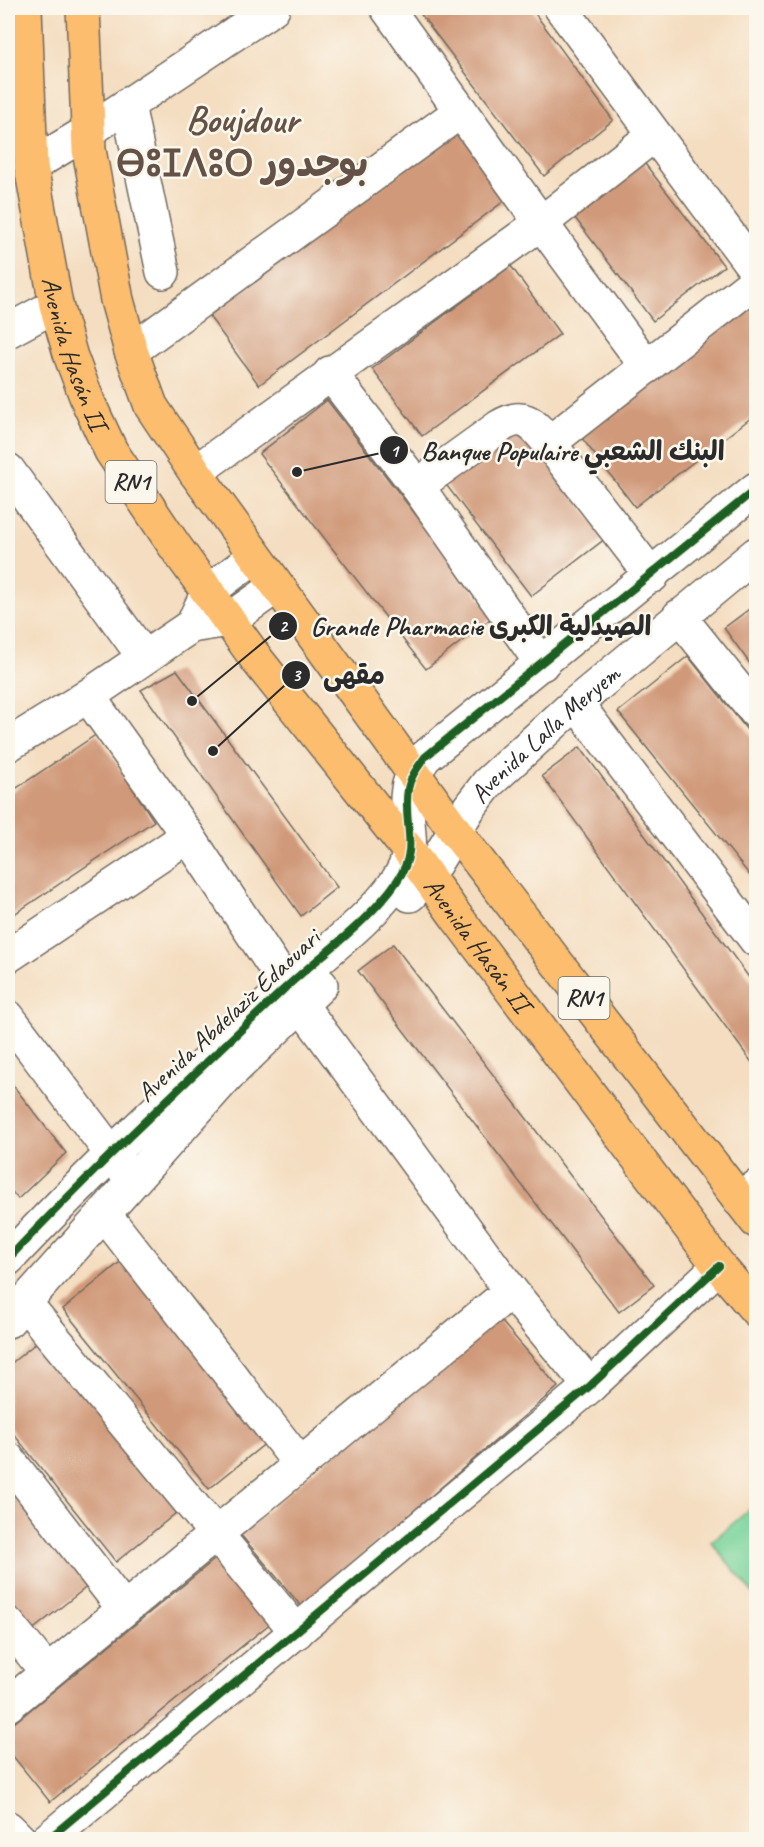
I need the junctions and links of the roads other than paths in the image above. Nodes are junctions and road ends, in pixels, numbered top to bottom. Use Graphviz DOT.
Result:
graph roads {
  1 [pos="25,8"];
  2 [pos="84,8"];
  3 [pos="273,8"];
  4 [pos="387,8"];
  5 [pos="561,8"];
  6 [pos="128,105"];
  7 [pos="461,111"];
  8 [pos="87,132"];
  9 [pos="654,135"];
  10 [pos="31,166"];
  11 [pos="541,223"];
  12 [pos="756,271"];
  13 [pos="163,272"];
  14 [pos="756,281"];
  15 [pos="56,305"];
  16 [pos="8,332"];
  17 [pos="131,351"];
  18 [pos="647,367"];
  19 [pos="330,373"];
  20 [pos="549,443"];
  21 [pos="8,470"];
  22 [pos="195,472"];
  23 [pos="417,486"];
  24 [pos="756,489"];
  25 [pos="756,554"];
  26 [pos="255,556"];
  27 [pos="652,576"];
  28 [pos="277,586"];
  29 [pos="208,592"];
  30 [pos="679,616"];
  31 [pos="229,620"];
  32 [pos="191,626"];
  33 [pos="144,657"];
  34 [pos="542,664"];
  35 [pos="88,696"];
  36 [pos="576,703"];
  37 [pos="756,712"];
  38 [pos="8,745"];
  39 [pos="414,773"];
  40 [pos="456,831"];
  41 [pos="188,836"];
  42 [pos="419,864"];
  43 [pos="756,940"];
  44 [pos="8,956"];
  45 [pos="294,996"];
  46 [pos="8,1017"];
  47 [pos="111,1153"];
  48 [pos="133,1181"];
  49 [pos="751,1203"];
  50 [pos="105,1215"];
  51 [pos="9,1255"];
  52 [pos="719,1266"];
  53 [pos="511,1291"];
  54 [pos="756,1310"];
  55 [pos="16,1312"];
  56 [pos="590,1386"];
  57 [pos="8,1459"];
  58 [pos="300,1464"];
  59 [pos="216,1533"];
  60 [pos="124,1608"];
  61 [pos="8,1624"];
  62 [pos="297,1632"];
  63 [pos="47,1672"];
  64 [pos="8,1705"];
  65 [pos="8,1828"];
  66 [pos="20,1839"];
  67 [pos="47,1839"];
  1 -- 10 [label="main road, Avenida Hasán II / RN1"];
  2 -- 8 [label="main road, Avenida Hasán II / RN1"];
  3 -- 6 [label="street"];
  4 -- 7 [label="street"];
  5 -- 9 [label="street"];
  6 -- 8 [label="street"];
  6 -- 13 [label="street"];
  7 -- 11 [label="street"];
  7 -- 17 [label="street"];
  8 -- 10 [label="street"];
  8 -- 17 [label="main road, Avenida Hasán II / RN1"];
  9 -- 11 [label="street"];
  9 -- 12 [label="street"];
  10 -- 15 [label="main road, Avenida Hasán II / RN1"];
  11 -- 18 [label="street"];
  11 -- 19 [label="street"];
  14 -- 18 [label="street"];
  15 -- 16 [label="street"];
  15 -- 29 [label="main road, Avenida Hasán II / RN1"];
  17 -- 22 [label="main road, Avenida Hasán II / RN1"];
  18 -- 20 [label="street"];
  19 -- 22 [label="street"];
  19 -- 23 [label="street"];
  20 -- 23 [label="street"];
  20 -- 27 [label="street"];
  21 -- 33 [label="street"];
  22 -- 26 [label="main road, Avenida Hasán II / RN1"];
  23 -- 34 [label="street"];
  24 -- 27 [label="street, Avenida Lalla Meryem"];
  25 -- 30 [label="street, Avenida Lalla Meryem"];
  26 -- 28 [label="main road, Avenida Hasán II / RN1"];
  26 -- 29 [label="street"];
  27 -- 34 [label="street, Avenida Lalla Meryem"];
  28 -- 31 [label="street"];
  28 -- 39 [label="main road, Avenida Hasán II / RN1"];
  29 -- 31 [label="main road, Avenida Hasán II / RN1"];
  29 -- 32 [label="street"];
  30 -- 36 [label="street, Avenida Lalla Meryem"];
  30 -- 37 [label="street"];
  31 -- 32 [label="street"];
  31 -- 42 [label="main road, Avenida Hasán II / RN1"];
  32 -- 33 [label="street"];
  33 -- 35 [label="street"];
  34 -- 39 [label="street, Avenida Lalla Meryem"];
  35 -- 38 [label="street"];
  35 -- 41 [label="street"];
  36 -- 40 [label="street, Avenida Lalla Meryem"];
  36 -- 43 [label="street"];
  39 -- 40 [label="main road, Avenida Hasán II / RN1"];
  39 -- 42 [label="street"];
  40 -- 42 [label="street, Avenida Abdelaziz Edaouari"];
  40 -- 49 [label="main road, Avenida Hasán II / RN1"];
  41 -- 44 [label="street"];
  41 -- 45 [label="street"];
  42 -- 45 [label="street, Avenida Abdelaziz Edaouari"];
  42 -- 52 [label="main road, Avenida Hasán II / RN1"];
  45 -- 47 [label="street, Avenida Abdelaziz Edaouari"];
  45 -- 48 [label="street, Avenida Abdelaziz Edaouari"];
  45 -- 53 [label="street"];
  46 -- 47 [label="street"];
  47 -- 48 [label="street"];
  47 -- 51 [label="street, Avenida Abdelaziz Edaouari"];
  48 -- 50 [label="street, Avenida Abdelaziz Edaouari"];
  50 -- 55 [label="street, Avenida Abdelaziz Edaouari"];
  50 -- 58 [label="street"];
  52 -- 54 [label="main road, Avenida Hasán II / RN1"];
  52 -- 56 [label="street"];
  53 -- 56 [label="street"];
  53 -- 58 [label="street"];
  55 -- 59 [label="street"];
  56 -- 62 [label="street"];
  57 -- 60 [label="street"];
  58 -- 59 [label="street"];
  59 -- 60 [label="street"];
  59 -- 62 [label="street"];
  60 -- 63 [label="street"];
  61 -- 63 [label="street"];
  62 -- 67 [label="street"];
  63 -- 64 [label="street"];
  65 -- 66 [label="street"];
}
